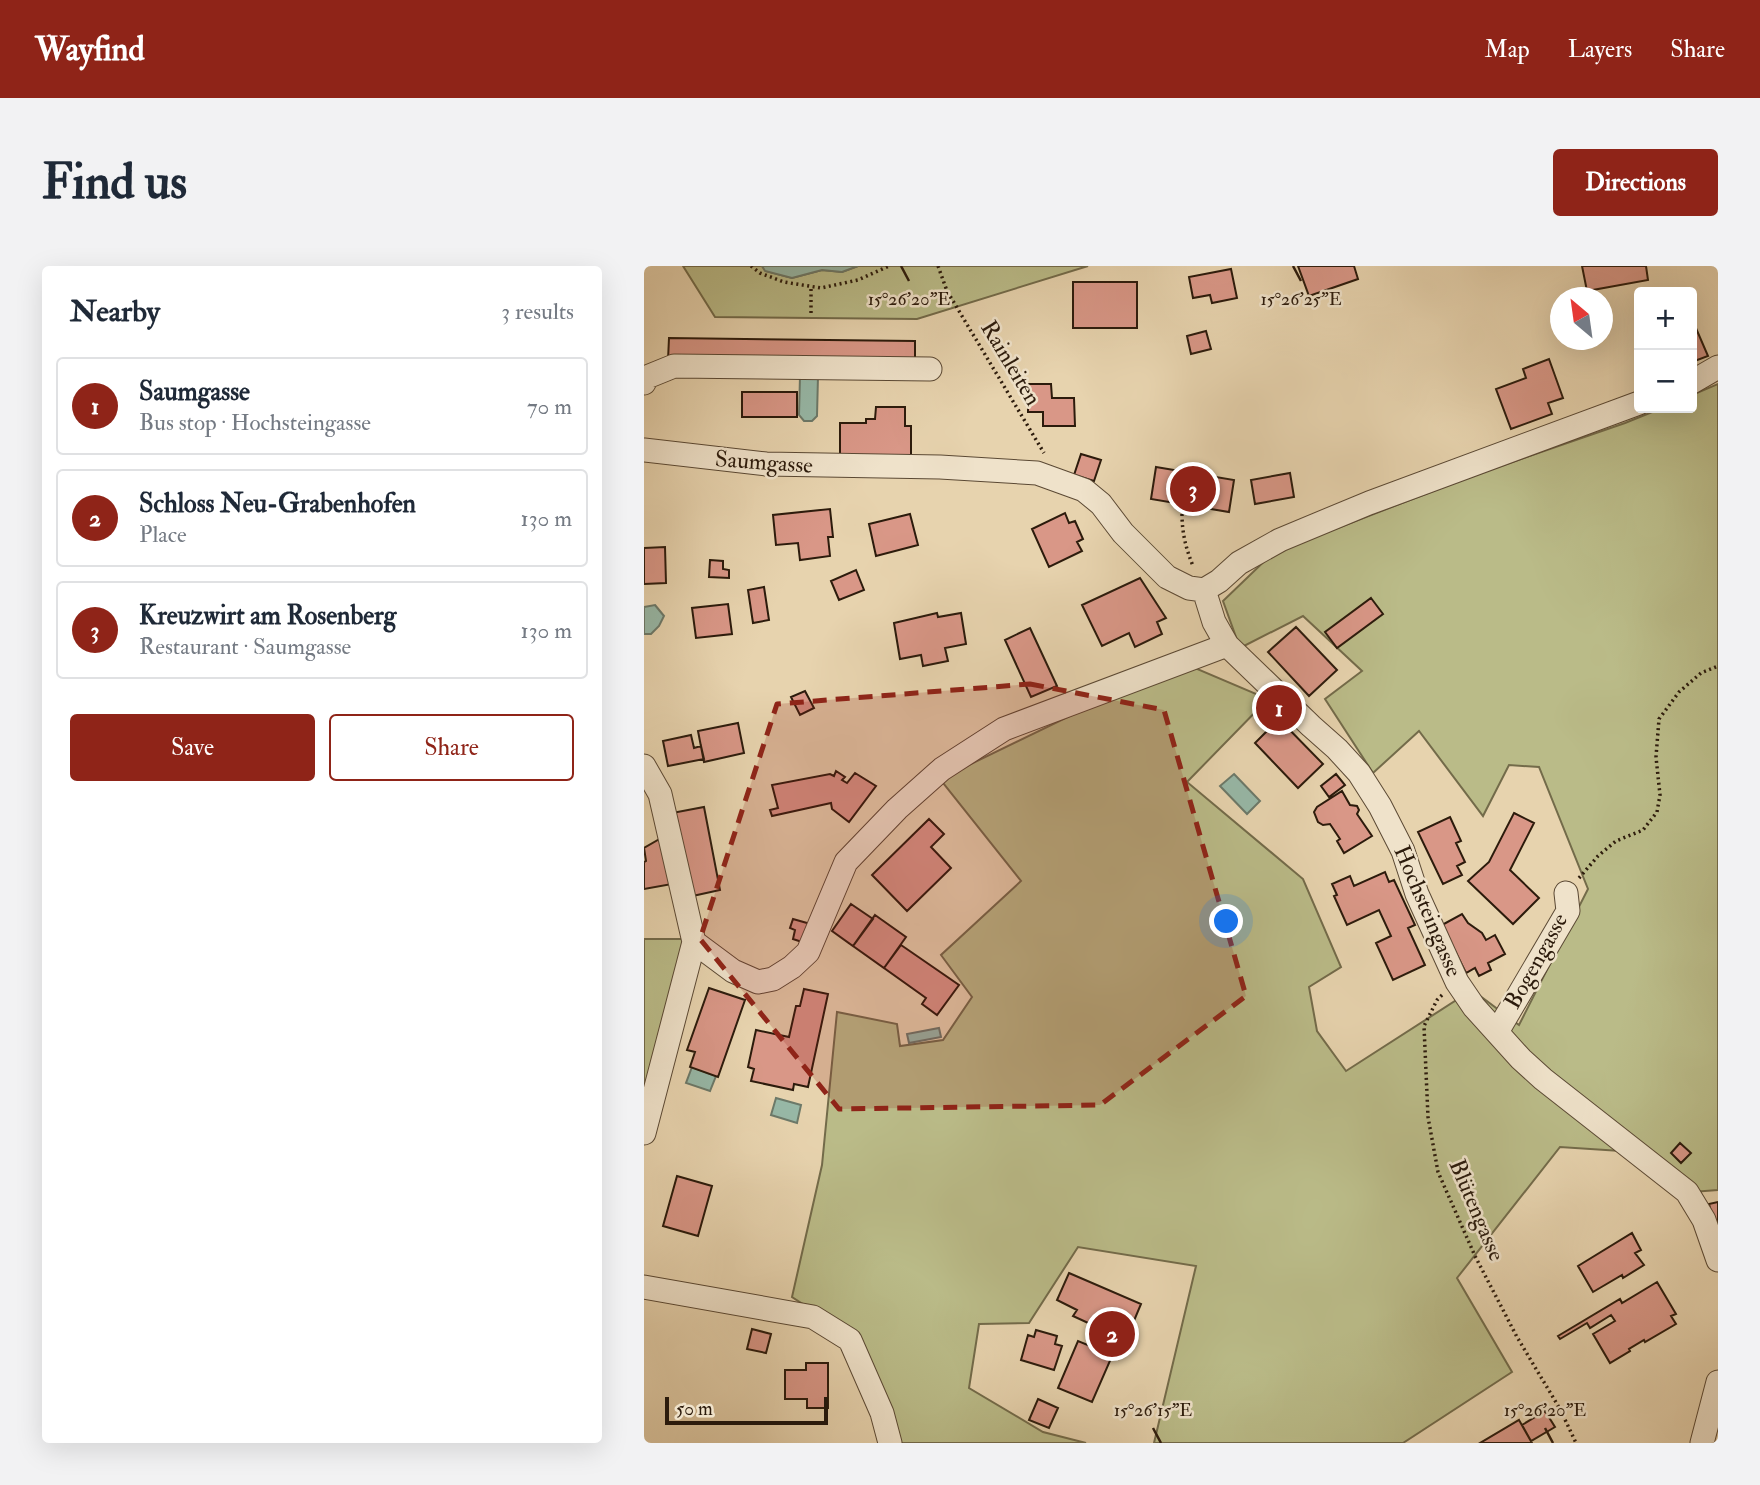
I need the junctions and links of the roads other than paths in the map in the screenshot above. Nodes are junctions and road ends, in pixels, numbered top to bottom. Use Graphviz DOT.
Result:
graph roads {
  1 [pos="1718,367"];
  2 [pos="930,369"];
  3 [pos="1697,379"];
  4 [pos="644,383"];
  5 [pos="1634,405"];
  6 [pos="644,450"];
  7 [pos="1204,590"];
  8 [pos="1227,645"];
  9 [pos="644,766"];
  10 [pos="1566,893"];
  11 [pos="694,942"];
  12 [pos="1497,1032"];
  13 [pos="644,1133"];
  14 [pos="1718,1260"];
  15 [pos="644,1287"];
  16 [pos="1718,1382"];
  17 [pos="890,1443"];
  18 [pos="1702,1443"];
  1 -- 3 [label="street"];
  2 -- 4 [label="street"];
  5 -- 7 [label="street"];
  6 -- 7 [label="street, Saumgasse"];
  7 -- 8 [label="street, Hochsteingasse"];
  8 -- 11 [label="street"];
  8 -- 12 [label="street, Hochsteingasse"];
  9 -- 11 [label="street"];
  10 -- 12 [label="street, Bogengasse"];
  11 -- 13 [label="street"];
  12 -- 14 [label="street, Hochsteingasse"];
  15 -- 17 [label="street"];
  16 -- 18 [label="street"];
}
